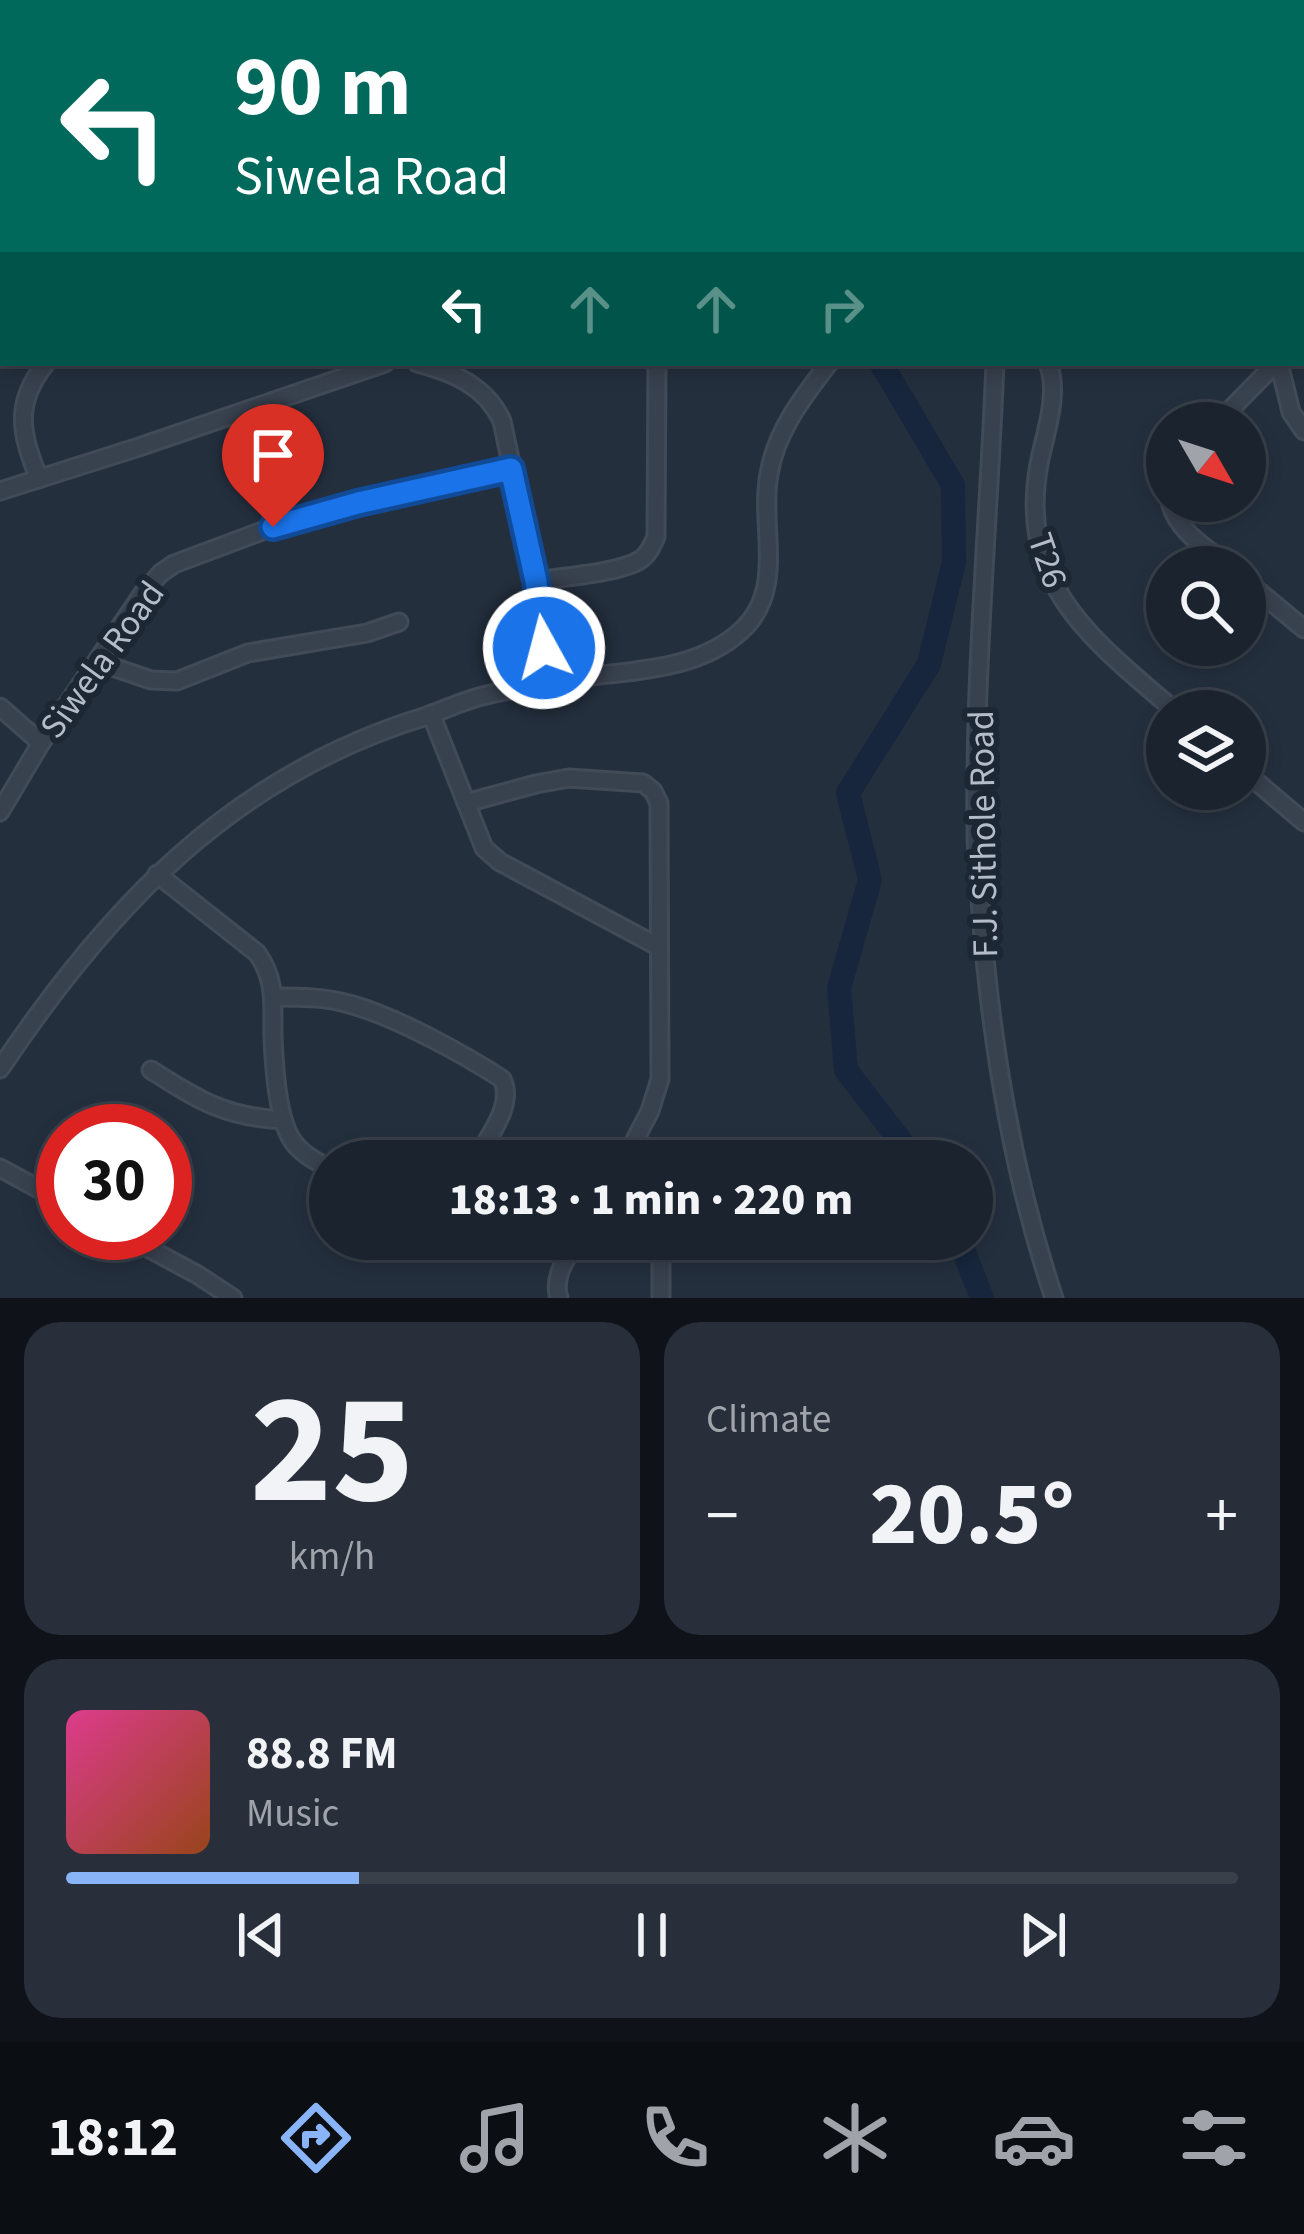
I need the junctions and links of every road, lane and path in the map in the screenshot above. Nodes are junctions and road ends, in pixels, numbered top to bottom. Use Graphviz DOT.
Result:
graph roads {
  1 [pos="43,366"];
  2 [pos="376,366"];
  3 [pos="426,366"];
  4 [pos="657,366"];
  5 [pos="827,366"];
  6 [pos="995,366"];
  7 [pos="1049,366"];
  8 [pos="1274,366"];
  9 [pos="1278,366"];
  10 [pos="1238,402"];
  11 [pos="1304,431"];
  12 [pos="511,469"];
  13 [pos="39,479"];
  14 [pos="0,491"];
  15 [pos="1178,522"];
  16 [pos="1205,546"];
  17 [pos="536,581"];
  18 [pos="1266,597"];
  19 [pos="399,622"];
  20 [pos="1304,629"];
  21 [pos="98,662"];
  22 [pos="548,682"];
  23 [pos="1152,690"];
  24 [pos="0,707"];
  25 [pos="430,715"];
  26 [pos="41,743"];
  27 [pos="1266,790"];
  28 [pos="466,803"];
  29 [pos="0,812"];
  30 [pos="1304,822"];
  31 [pos="157,874"];
  32 [pos="659,947"];
  33 [pos="274,997"];
  34 [pos="0,1069"];
  35 [pos="151,1070"];
  36 [pos="284,1120"];
  37 [pos="486,1140"];
  38 [pos="635,1140"];
  39 [pos="309,1157"];
  40 [pos="0,1168"];
  41 [pos="36,1187"];
  42 [pos="170,1260"];
  43 [pos="567,1260"];
  44 [pos="662,1260"];
  45 [pos="232,1298"];
  46 [pos="560,1298"];
  47 [pos="661,1298"];
  48 [pos="1054,1298"];
  1 -- 13 [label="street"];
  2 -- 13 [label="street"];
  3 -- 12 [label="street"];
  4 -- 17 [label="street"];
  5 -- 22 [label="street"];
  6 -- 48 [label="street, F.J. Sithole Road"];
  7 -- 23 [label="street, T26"];
  8 -- 10 [label="street"];
  9 -- 11 [label="street"];
  12 -- 17 [label="street"];
  12 -- 21 [label="street, Siwela Road"];
  13 -- 14 [label="street"];
  15 -- 16 [label="street"];
  17 -- 22 [label="street"];
  18 -- 20 [label="street"];
  19 -- 21 [label="street"];
  21 -- 26 [label="street, Siwela Road"];
  22 -- 25 [label="street"];
  24 -- 26 [label="street"];
  25 -- 28 [label="street"];
  25 -- 31 [label="street"];
  26 -- 29 [label="street, Siwela Road"];
  27 -- 30 [label="street"];
  28 -- 32 [label="street"];
  28 -- 32 [label="street"];
  31 -- 33 [label="street"];
  31 -- 34 [label="street"];
  32 -- 38 [label="street"];
  33 -- 36 [label="street"];
  33 -- 37 [label="street"];
  35 -- 36 [label="street"];
  36 -- 39 [label="street"];
  40 -- 41 [label="street"];
  42 -- 45 [label="street"];
  43 -- 46 [label="street"];
  44 -- 47 [label="street"];
}
